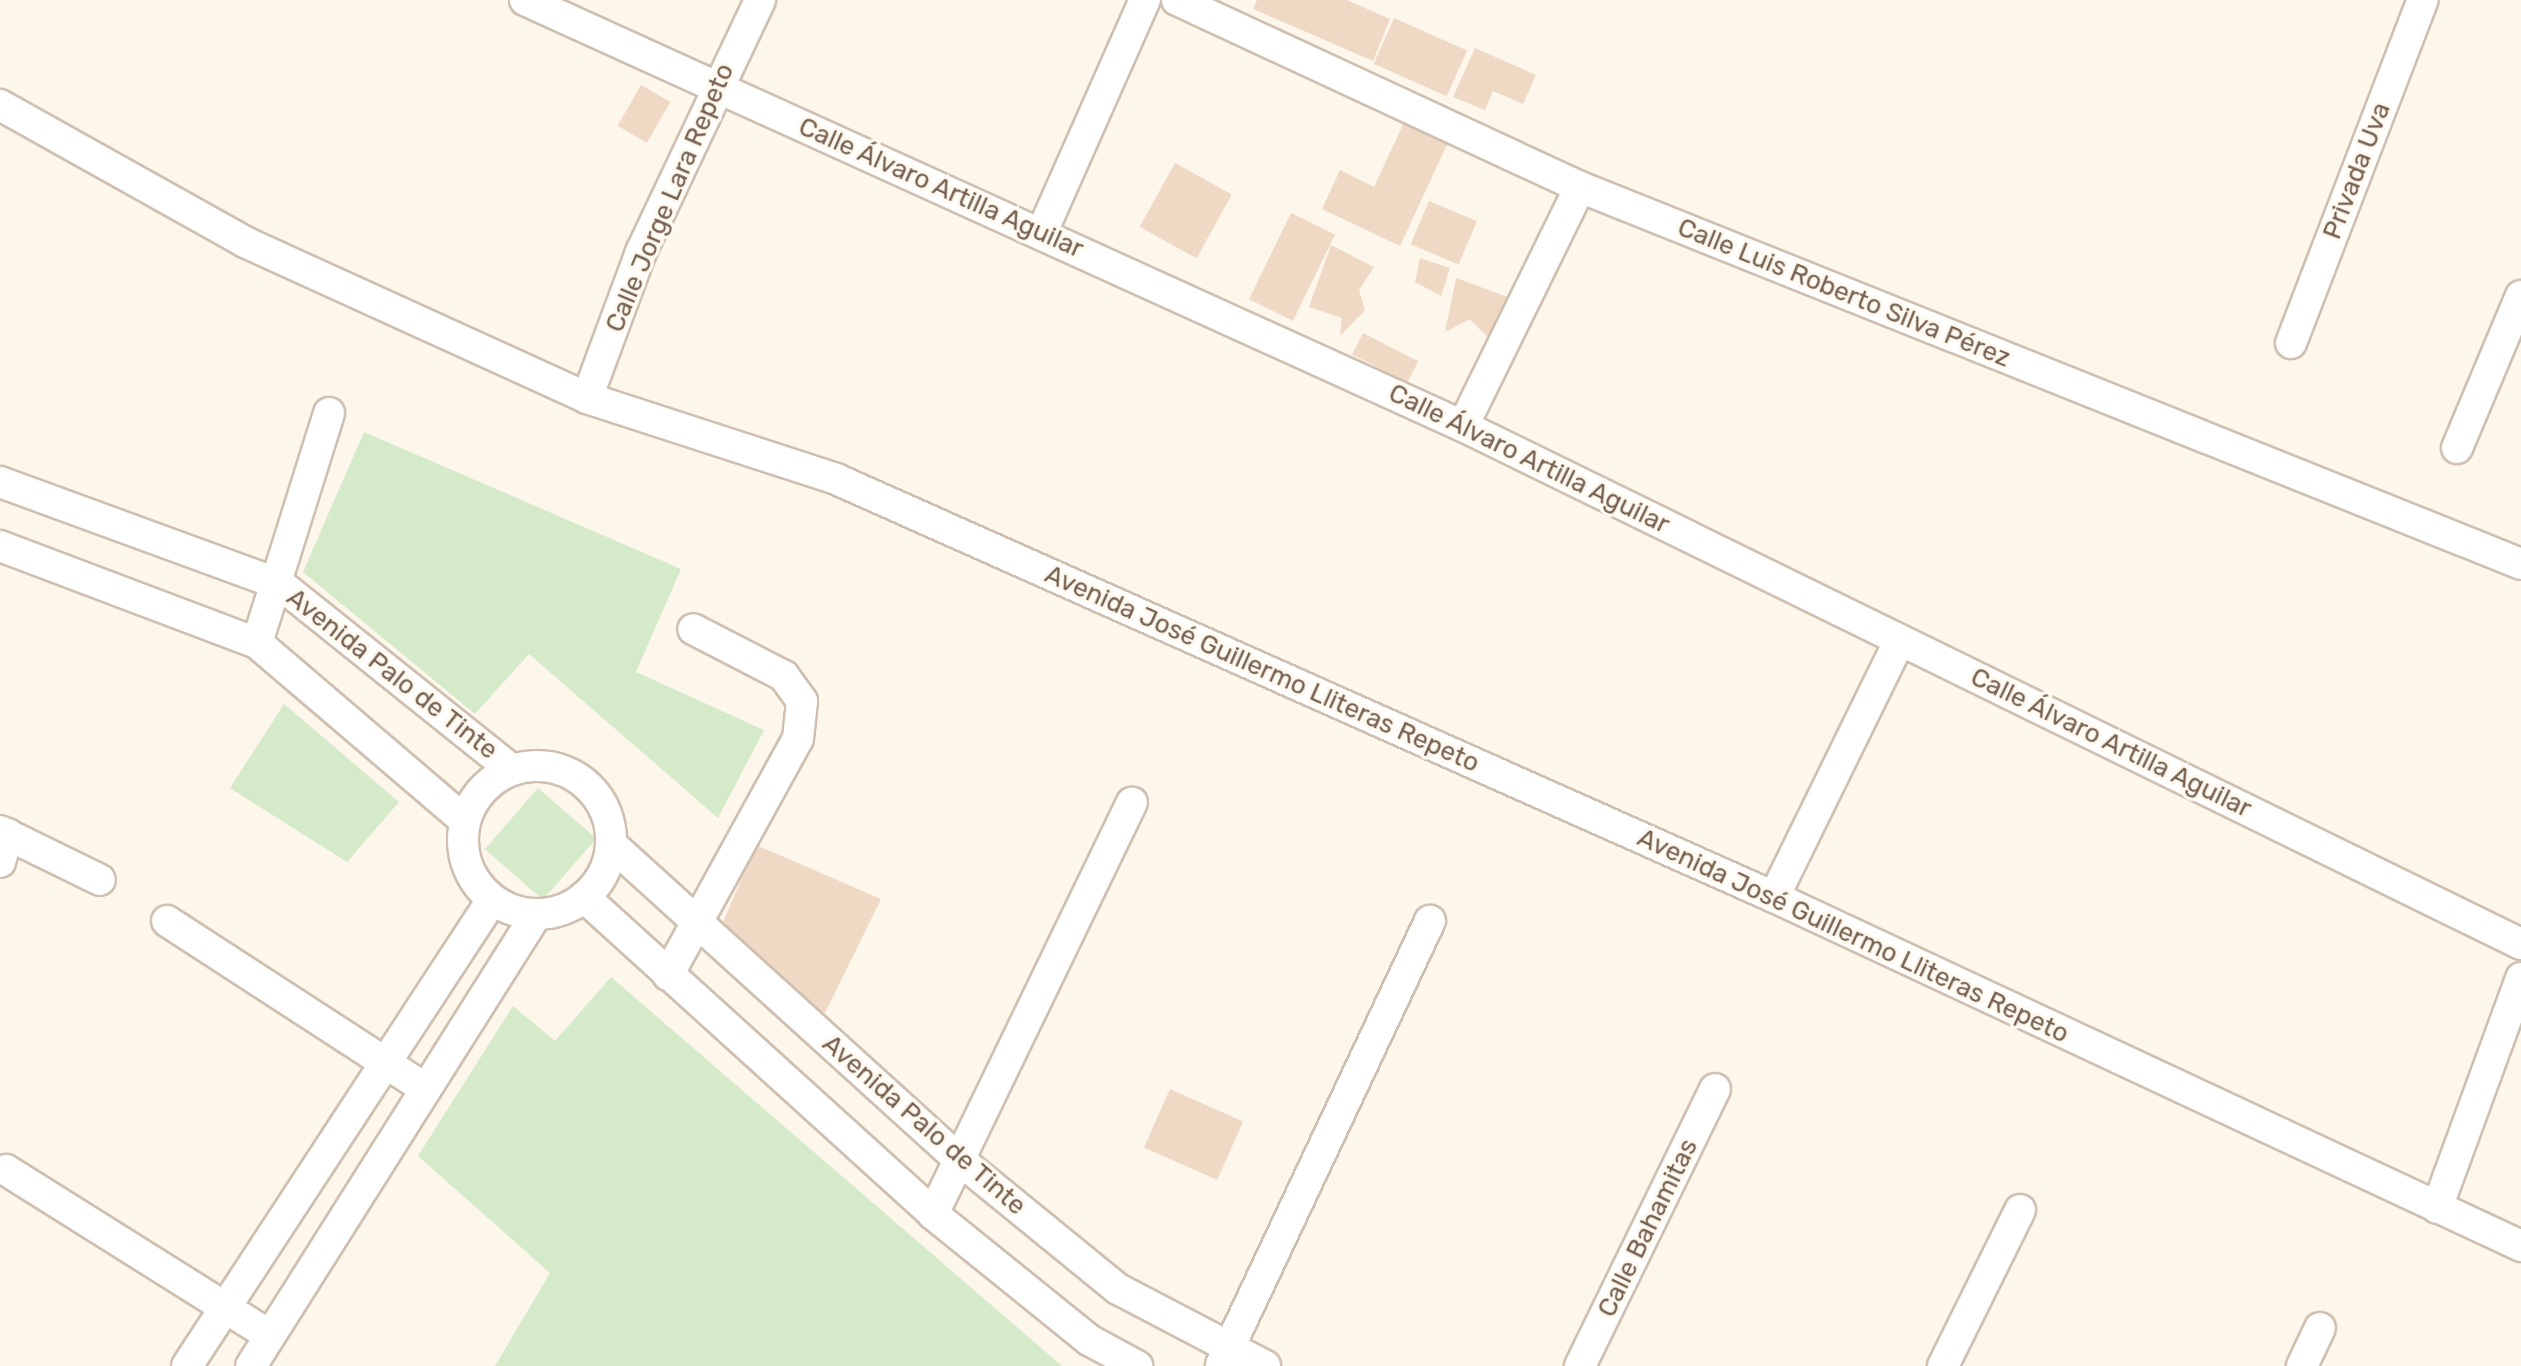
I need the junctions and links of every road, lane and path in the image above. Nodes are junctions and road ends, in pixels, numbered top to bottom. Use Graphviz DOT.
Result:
graph roads {
  1 [pos="525,0"];
  2 [pos="760,0"];
  3 [pos="1145,0"];
  4 [pos="1177,0"];
  5 [pos="2423,0"];
  6 [pos="716,88"];
  7 [pos="0,105"];
  8 [pos="1580,187"];
  9 [pos="1042,232"];
  10 [pos="2521,296"];
  11 [pos="2291,343"];
  12 [pos="587,398"];
  13 [pos="329,413"];
  14 [pos="1463,426"];
  15 [pos="2457,448"];
  16 [pos="0,482"];
  17 [pos="0,546"];
  18 [pos="2521,564"];
  19 [pos="281,585"];
  20 [pos="693,629"];
  21 [pos="1900,640"];
  22 [pos="257,643"];
  23 [pos="511,769"];
  24 [pos="1132,803"];
  25 [pos="464,820"];
  26 [pos="3,842"];
  27 [pos="612,845"];
  28 [pos="100,880"];
  29 [pos="584,897"];
  30 [pos="1774,897"];
  31 [pos="492,900"];
  32 [pos="536,915"];
  33 [pos="167,921"];
  34 [pos="1430,921"];
  35 [pos="701,926"];
  36 [pos="2521,944"];
  37 [pos="668,975"];
  38 [pos="2521,978"];
  39 [pos="380,1062"];
  40 [pos="421,1086"];
  41 [pos="1715,1089"];
  42 [pos="961,1161"];
  43 [pos="6,1170"];
  44 [pos="2437,1208"];
  45 [pos="2020,1210"];
  46 [pos="933,1214"];
  47 [pos="2521,1246"];
  48 [pos="224,1307"];
  49 [pos="2320,1328"];
  50 [pos="269,1335"];
  51 [pos="1225,1357"];
  52 [pos="187,1366"];
  53 [pos="251,1366"];
  54 [pos="1137,1366"];
  55 [pos="1265,1366"];
  56 [pos="1580,1366"];
  57 [pos="1943,1366"];
  58 [pos="2302,1366"];
  1 -- 6 [label="street, Calle Álvaro Artilla Aguilar"];
  2 -- 6 [label="street, Calle Jorge Lara Repeto"];
  3 -- 9 [label="street"];
  4 -- 8 [label="street, Calle Luis Roberto Silva Pérez"];
  5 -- 11 [label="street, Privada Uva"];
  6 -- 9 [label="street, Calle Álvaro Artilla Aguilar"];
  6 -- 12 [label="street, Calle Jorge Lara Repeto"];
  7 -- 12 [label="street, Avenida José Guillermo Lliteras Repeto"];
  8 -- 14 [label="street"];
  8 -- 18 [label="street, Calle Luis Roberto Silva Pérez"];
  9 -- 14 [label="street, Calle Álvaro Artilla Aguilar"];
  10 -- 15 [label="street"];
  12 -- 30 [label="street, Avenida José Guillermo Lliteras Repeto"];
  13 -- 19 [label="street"];
  14 -- 21 [label="street, Calle Álvaro Artilla Aguilar"];
  16 -- 19 [label="street, Avenida Palo de Tinte"];
  17 -- 22 [label="street"];
  19 -- 22 [label="street"];
  19 -- 23 [label="street, Avenida Palo de Tinte"];
  20 -- 35 [label="street"];
  21 -- 30 [label="street"];
  21 -- 36 [label="street, Calle Álvaro Artilla Aguilar"];
  22 -- 25 [label="street"];
  23 -- 25 [label="street"];
  23 -- 27 [label="street"];
  24 -- 42 [label="street"];
  25 -- 31 [label="street"];
  26 -- 28 [label="street"];
  27 -- 29 [label="street"];
  27 -- 35 [label="street, Avenida Palo de Tinte"];
  29 -- 32 [label="street"];
  29 -- 37 [label="street"];
  30 -- 44 [label="street, Avenida José Guillermo Lliteras Repeto"];
  31 -- 32 [label="street"];
  31 -- 39 [label="street"];
  32 -- 40 [label="street"];
  33 -- 39 [label="street"];
  34 -- 51 [label="street"];
  35 -- 37 [label="street"];
  35 -- 42 [label="street, Avenida Palo de Tinte"];
  37 -- 46 [label="street"];
  38 -- 44 [label="street"];
  39 -- 40 [label="street"];
  39 -- 48 [label="street"];
  40 -- 50 [label="street"];
  41 -- 56 [label="street, Calle Bahamitas"];
  42 -- 46 [label="street"];
  42 -- 51 [label="street, Avenida Palo de Tinte"];
  43 -- 48 [label="street"];
  44 -- 47 [label="street, Avenida José Guillermo Lliteras Repeto"];
  45 -- 57 [label="street"];
  46 -- 54 [label="street"];
  48 -- 50 [label="street"];
  48 -- 52 [label="street"];
  49 -- 58 [label="street"];
  50 -- 53 [label="street"];
  51 -- 55 [label="street, Avenida Palo de Tinte"];
}
